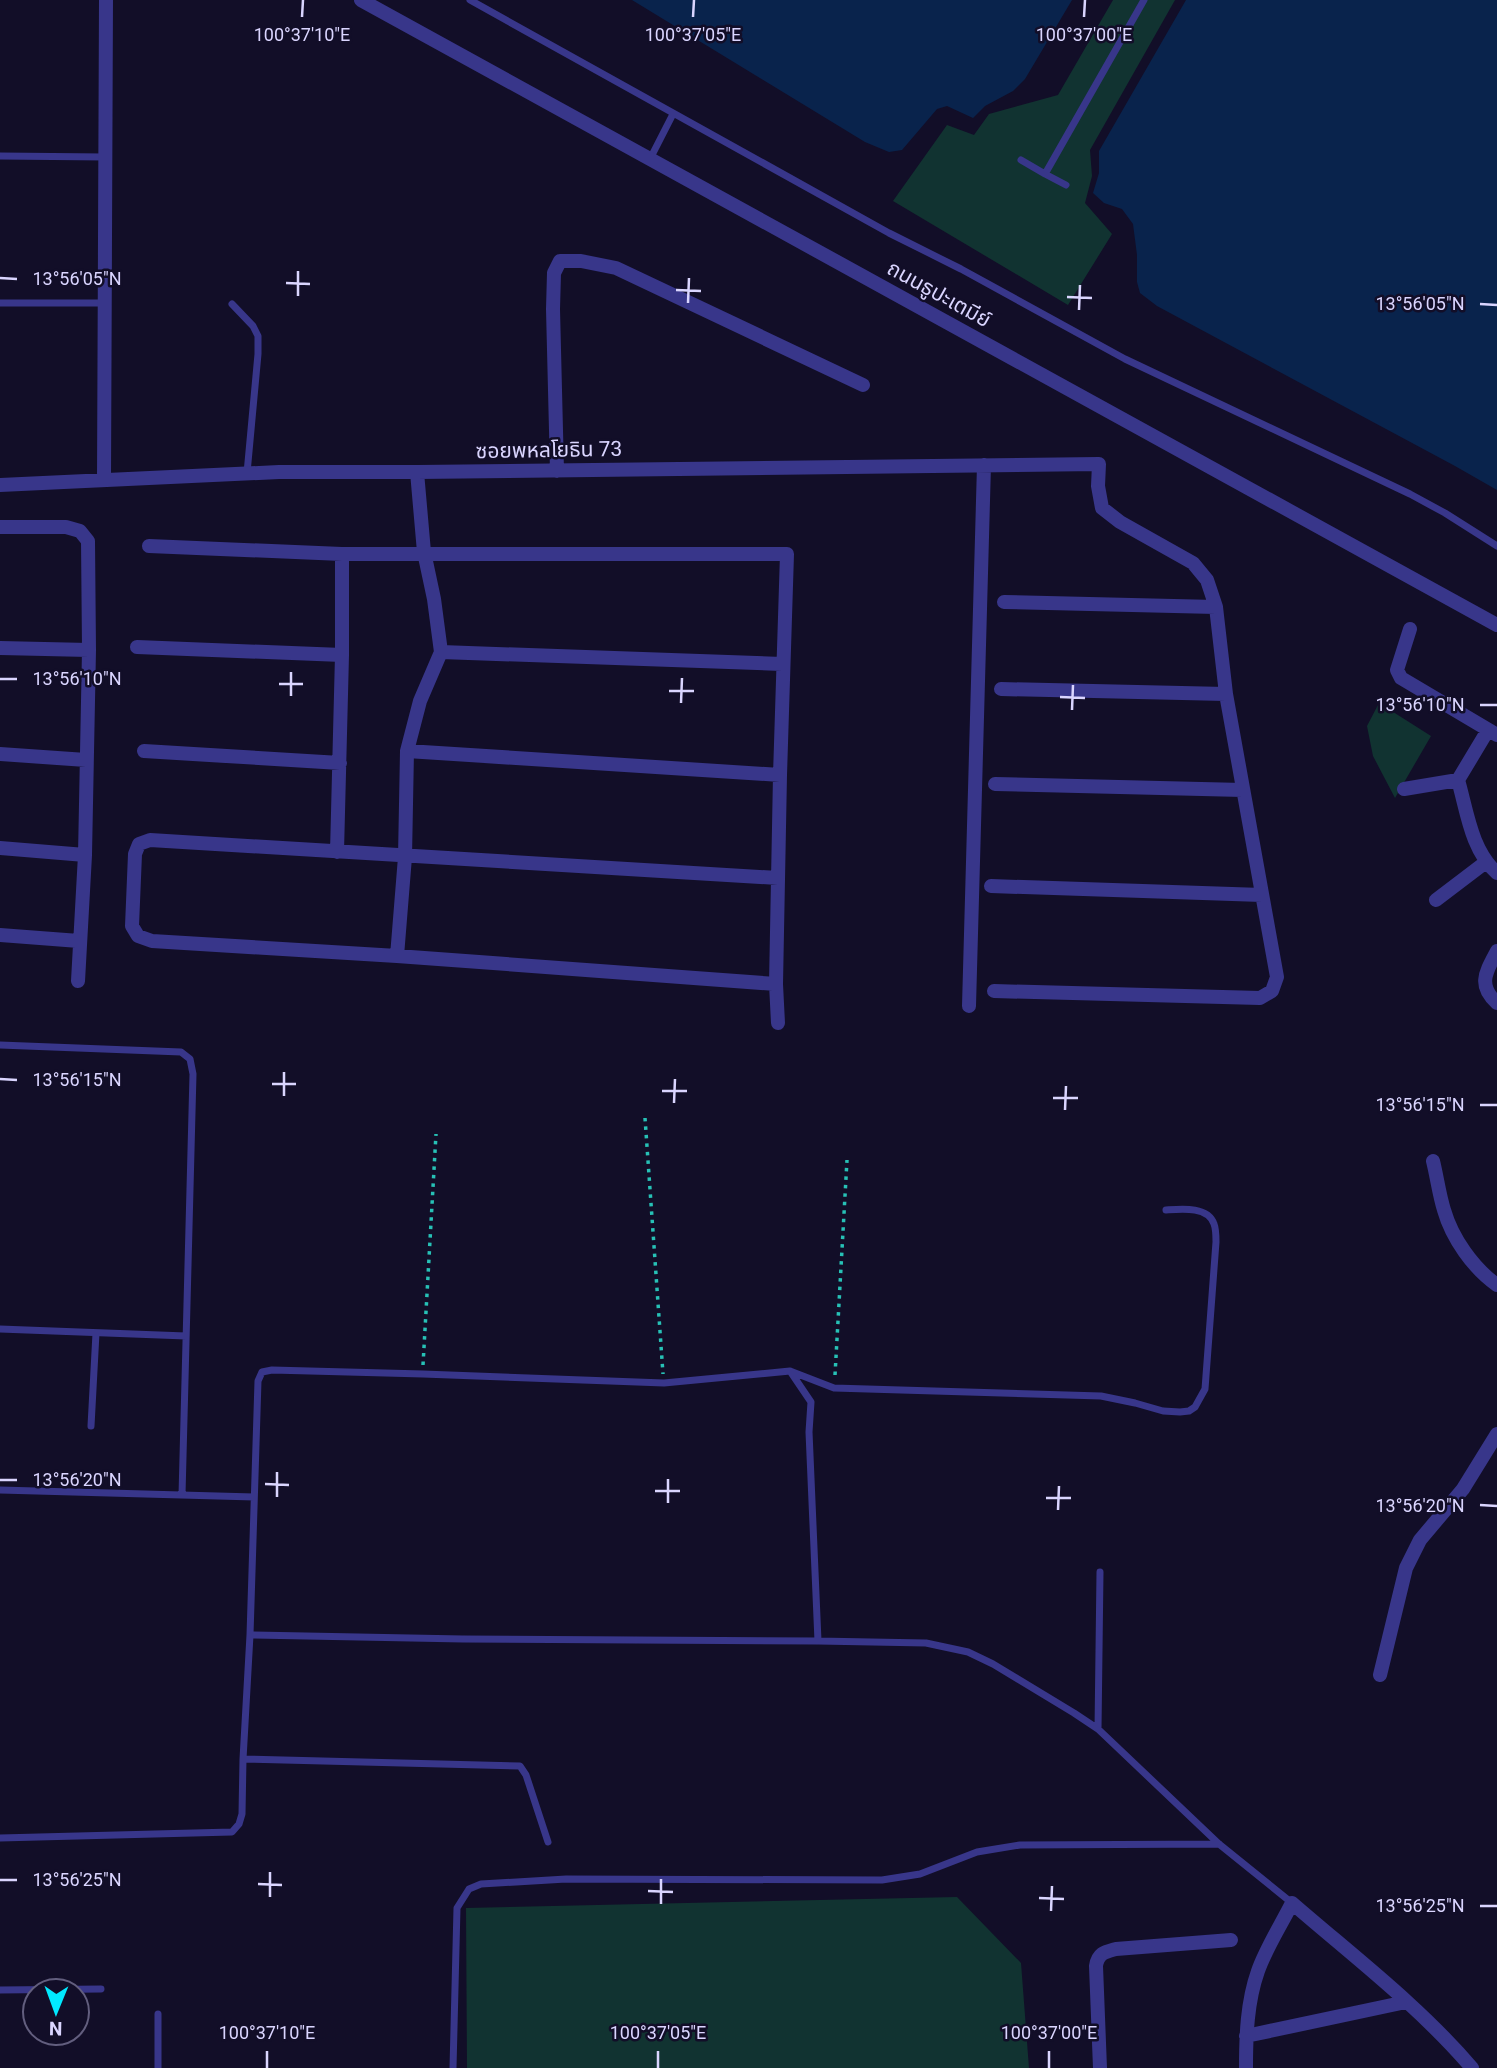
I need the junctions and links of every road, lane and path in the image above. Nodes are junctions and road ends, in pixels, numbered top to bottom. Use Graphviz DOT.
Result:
graph roads {
  1 [pos="106,0"];
  2 [pos="361,0"];
  3 [pos="470,0"];
  4 [pos="1144,0"];
  5 [pos="673,114"];
  6 [pos="0,156"];
  7 [pos="105,158"];
  8 [pos="650,159"];
  9 [pos="1021,160"];
  10 [pos="1045,174"];
  11 [pos="1066,185"];
  12 [pos="0,303"];
  13 [pos="104,303"];
  14 [pos="232,304"];
  15 [pos="863,385"];
  16 [pos="984,465"];
  17 [pos="557,471"];
  18 [pos="417,472"];
  19 [pos="247,474"];
  20 [pos="104,480"];
  21 [pos="0,485"];
  22 [pos="0,527"];
  23 [pos="149,546"];
  24 [pos="1497,546"];
  25 [pos="424,552"];
  26 [pos="342,554"];
  27 [pos="1003,602"];
  28 [pos="1216,607"];
  29 [pos="1497,625"];
  30 [pos="1410,629"];
  31 [pos="137,647"];
  32 [pos="0,648"];
  33 [pos="89,650"];
  34 [pos="441,652"];
  35 [pos="342,655"];
  36 [pos="782,664"];
  37 [pos="1001,689"];
  38 [pos="1226,694"];
  39 [pos="1492,732"];
  40 [pos="144,751"];
  41 [pos="407,751"];
  42 [pos="0,754"];
  43 [pos="86,760"];
  44 [pos="340,763"];
  45 [pos="780,775"];
  46 [pos="1458,780"];
  47 [pos="995,784"];
  48 [pos="1404,789"];
  49 [pos="1243,790"];
  50 [pos="0,848"];
  51 [pos="337,852"];
  52 [pos="85,855"];
  53 [pos="405,857"];
  54 [pos="1492,867"];
  55 [pos="778,878"];
  56 [pos="991,886"];
  57 [pos="1262,895"];
  58 [pos="1436,900"];
  59 [pos="0,935"];
  60 [pos="79,941"];
  61 [pos="1497,951"];
  62 [pos="397,956"];
  63 [pos="78,981"];
  64 [pos="776,984"];
  65 [pos="994,991"];
  66 [pos="1497,1003"];
  67 [pos="969,1006"];
  68 [pos="778,1023"];
  69 [pos="0,1045"];
  70 [pos="645,1118"];
  71 [pos="436,1134"];
  72 [pos="846,1160"];
  73 [pos="1433,1161"];
  74 [pos="1166,1210"];
  75 [pos="1497,1285"];
  76 [pos="0,1329"];
  77 [pos="96,1333"];
  78 [pos="186,1336"];
  79 [pos="790,1371"];
  80 [pos="423,1374"];
  81 [pos="664,1383"];
  82 [pos="834,1388"];
  83 [pos="91,1426"];
  84 [pos="1497,1434"];
  85 [pos="0,1490"];
  86 [pos="182,1495"];
  87 [pos="254,1497"];
  88 [pos="1100,1572"];
  89 [pos="250,1635"];
  90 [pos="818,1641"];
  91 [pos="1380,1675"];
  92 [pos="1098,1729"];
  93 [pos="243,1759"];
  94 [pos="0,1838"];
  95 [pos="548,1842"];
  96 [pos="1219,1844"];
  97 [pos="1292,1903"];
  98 [pos="1231,1940"];
  99 [pos="101,1989"];
  100 [pos="0,1990"];
  101 [pos="1406,2002"];
  102 [pos="158,2014"];
  103 [pos="1246,2036"];
  104 [pos="158,2068"];
  105 [pos="453,2068"];
  106 [pos="1100,2068"];
  107 [pos="1246,2068"];
  108 [pos="1472,2068"];
  1 -- 7 [label="street"];
  2 -- 8 [label="street, ถนนธูปะเตมีย์"];
  3 -- 5 [label="lane"];
  4 -- 10 [label="lane"];
  5 -- 8 [label="lane"];
  5 -- 24 [label="lane"];
  6 -- 7 [label="lane"];
  7 -- 13 [label="street"];
  8 -- 29 [label="street, ถนนธูปะเตมีย์"];
  9 -- 10 [label="lane"];
  10 -- 11 [label="lane"];
  12 -- 13 [label="lane"];
  13 -- 20 [label="street"];
  14 -- 19 [label="lane"];
  15 -- 17 [label="street"];
  16 -- 17 [label="street, ซอยพหลโยธิน 73"];
  16 -- 28 [label="street, ซอยพหลโยธิน 73"];
  16 -- 67 [label="street"];
  17 -- 18 [label="street, ซอยพหลโยธิน 73"];
  18 -- 19 [label="street, ซอยพหลโยธิน 73"];
  18 -- 25 [label="street"];
  19 -- 20 [label="street, ซอยพหลโยธิน 73"];
  20 -- 21 [label="street, ซอยพหลโยธิน 73"];
  22 -- 33 [label="street"];
  23 -- 26 [label="street"];
  25 -- 26 [label="street"];
  25 -- 34 [label="street"];
  25 -- 36 [label="street"];
  26 -- 35 [label="street"];
  27 -- 28 [label="street"];
  28 -- 38 [label="street"];
  30 -- 39 [label="street"];
  31 -- 35 [label="street"];
  32 -- 33 [label="street"];
  33 -- 43 [label="street"];
  34 -- 36 [label="street"];
  34 -- 41 [label="street"];
  35 -- 44 [label="street"];
  36 -- 45 [label="street"];
  37 -- 38 [label="street"];
  38 -- 49 [label="street"];
  39 -- 46 [label="street"];
  40 -- 44 [label="street"];
  41 -- 45 [label="street"];
  41 -- 53 [label="street"];
  42 -- 43 [label="street"];
  43 -- 52 [label="street"];
  44 -- 51 [label="street"];
  45 -- 55 [label="street"];
  46 -- 48 [label="street"];
  46 -- 54 [label="street"];
  47 -- 49 [label="street"];
  49 -- 57 [label="street"];
  50 -- 52 [label="street"];
  51 -- 53 [label="street"];
  51 -- 62 [label="street"];
  52 -- 60 [label="street"];
  53 -- 55 [label="street"];
  53 -- 62 [label="street"];
  54 -- 58 [label="street"];
  55 -- 64 [label="street"];
  56 -- 57 [label="street"];
  57 -- 65 [label="street"];
  59 -- 60 [label="street"];
  60 -- 63 [label="street"];
  61 -- 66 [label="street"];
  62 -- 64 [label="street"];
  64 -- 68 [label="street"];
  69 -- 78 [label="lane"];
  70 -- 81 [label="path"];
  71 -- 80 [label="path"];
  72 -- 82 [label="path"];
  73 -- 75 [label="street"];
  74 -- 82 [label="lane"];
  76 -- 77 [label="lane"];
  77 -- 78 [label="lane"];
  77 -- 83 [label="lane"];
  78 -- 86 [label="lane"];
  79 -- 81 [label="lane"];
  79 -- 82 [label="lane"];
  79 -- 90 [label="lane"];
  80 -- 81 [label="lane"];
  80 -- 87 [label="lane"];
  84 -- 91 [label="street"];
  85 -- 86 [label="lane"];
  86 -- 87 [label="lane"];
  87 -- 89 [label="lane"];
  88 -- 92 [label="lane"];
  89 -- 90 [label="lane"];
  89 -- 93 [label="lane"];
  90 -- 92 [label="lane"];
  92 -- 96 [label="lane"];
  93 -- 94 [label="lane"];
  93 -- 95 [label="lane"];
  96 -- 97 [label="lane"];
  96 -- 105 [label="lane"];
  97 -- 101 [label="street"];
  97 -- 103 [label="street"];
  98 -- 106 [label="street"];
  99 -- 100 [label="lane"];
  101 -- 103 [label="street"];
  101 -- 108 [label="street"];
  102 -- 104 [label="lane"];
  103 -- 107 [label="street"];
}
